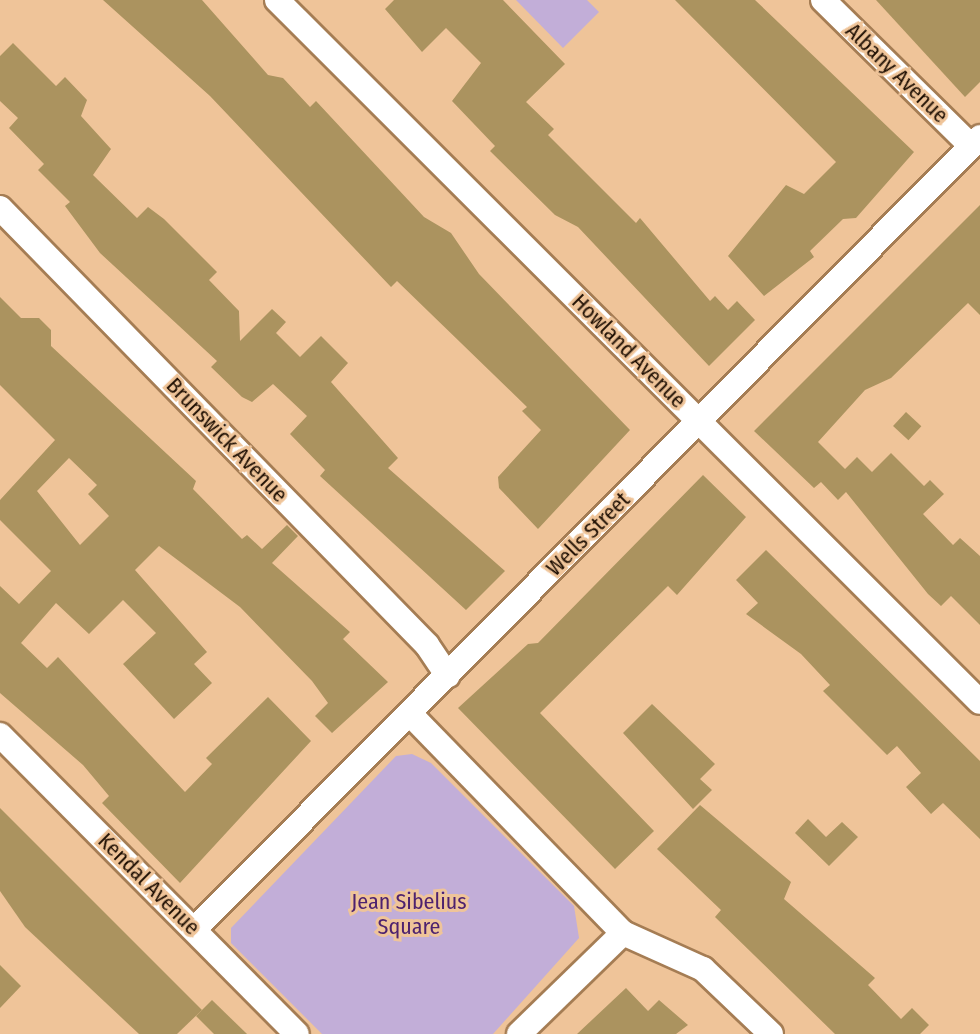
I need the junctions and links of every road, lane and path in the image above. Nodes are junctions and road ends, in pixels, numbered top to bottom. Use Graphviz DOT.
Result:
graph roads {
  1 [pos="277,0"];
  2 [pos="823,0"];
  3 [pos="975,142"];
  4 [pos="0,208"];
  5 [pos="700,421"];
  6 [pos="448,676"];
  7 [pos="980,702"];
  8 [pos="411,715"];
  9 [pos="0,735"];
  10 [pos="195,929"];
  11 [pos="623,933"];
  12 [pos="297,1034"];
  13 [pos="519,1034"];
  14 [pos="771,1034"];
  1 -- 5 [label="street, Howland Avenue"];
  2 -- 3 [label="street, Albany Avenue"];
  3 -- 5 [label="street, Wells Street"];
  4 -- 6 [label="street, Brunswick Avenue"];
  5 -- 6 [label="street, Wells Street"];
  5 -- 7 [label="street, Howland Avenue"];
  6 -- 8 [label="street, Wells Street"];
  8 -- 10 [label="street, Wells Street"];
  8 -- 11 [label="street"];
  9 -- 10 [label="street, Kendal Avenue"];
  10 -- 12 [label="street, Kendal Avenue"];
  11 -- 13 [label="street"];
  11 -- 14 [label="street"];
}
